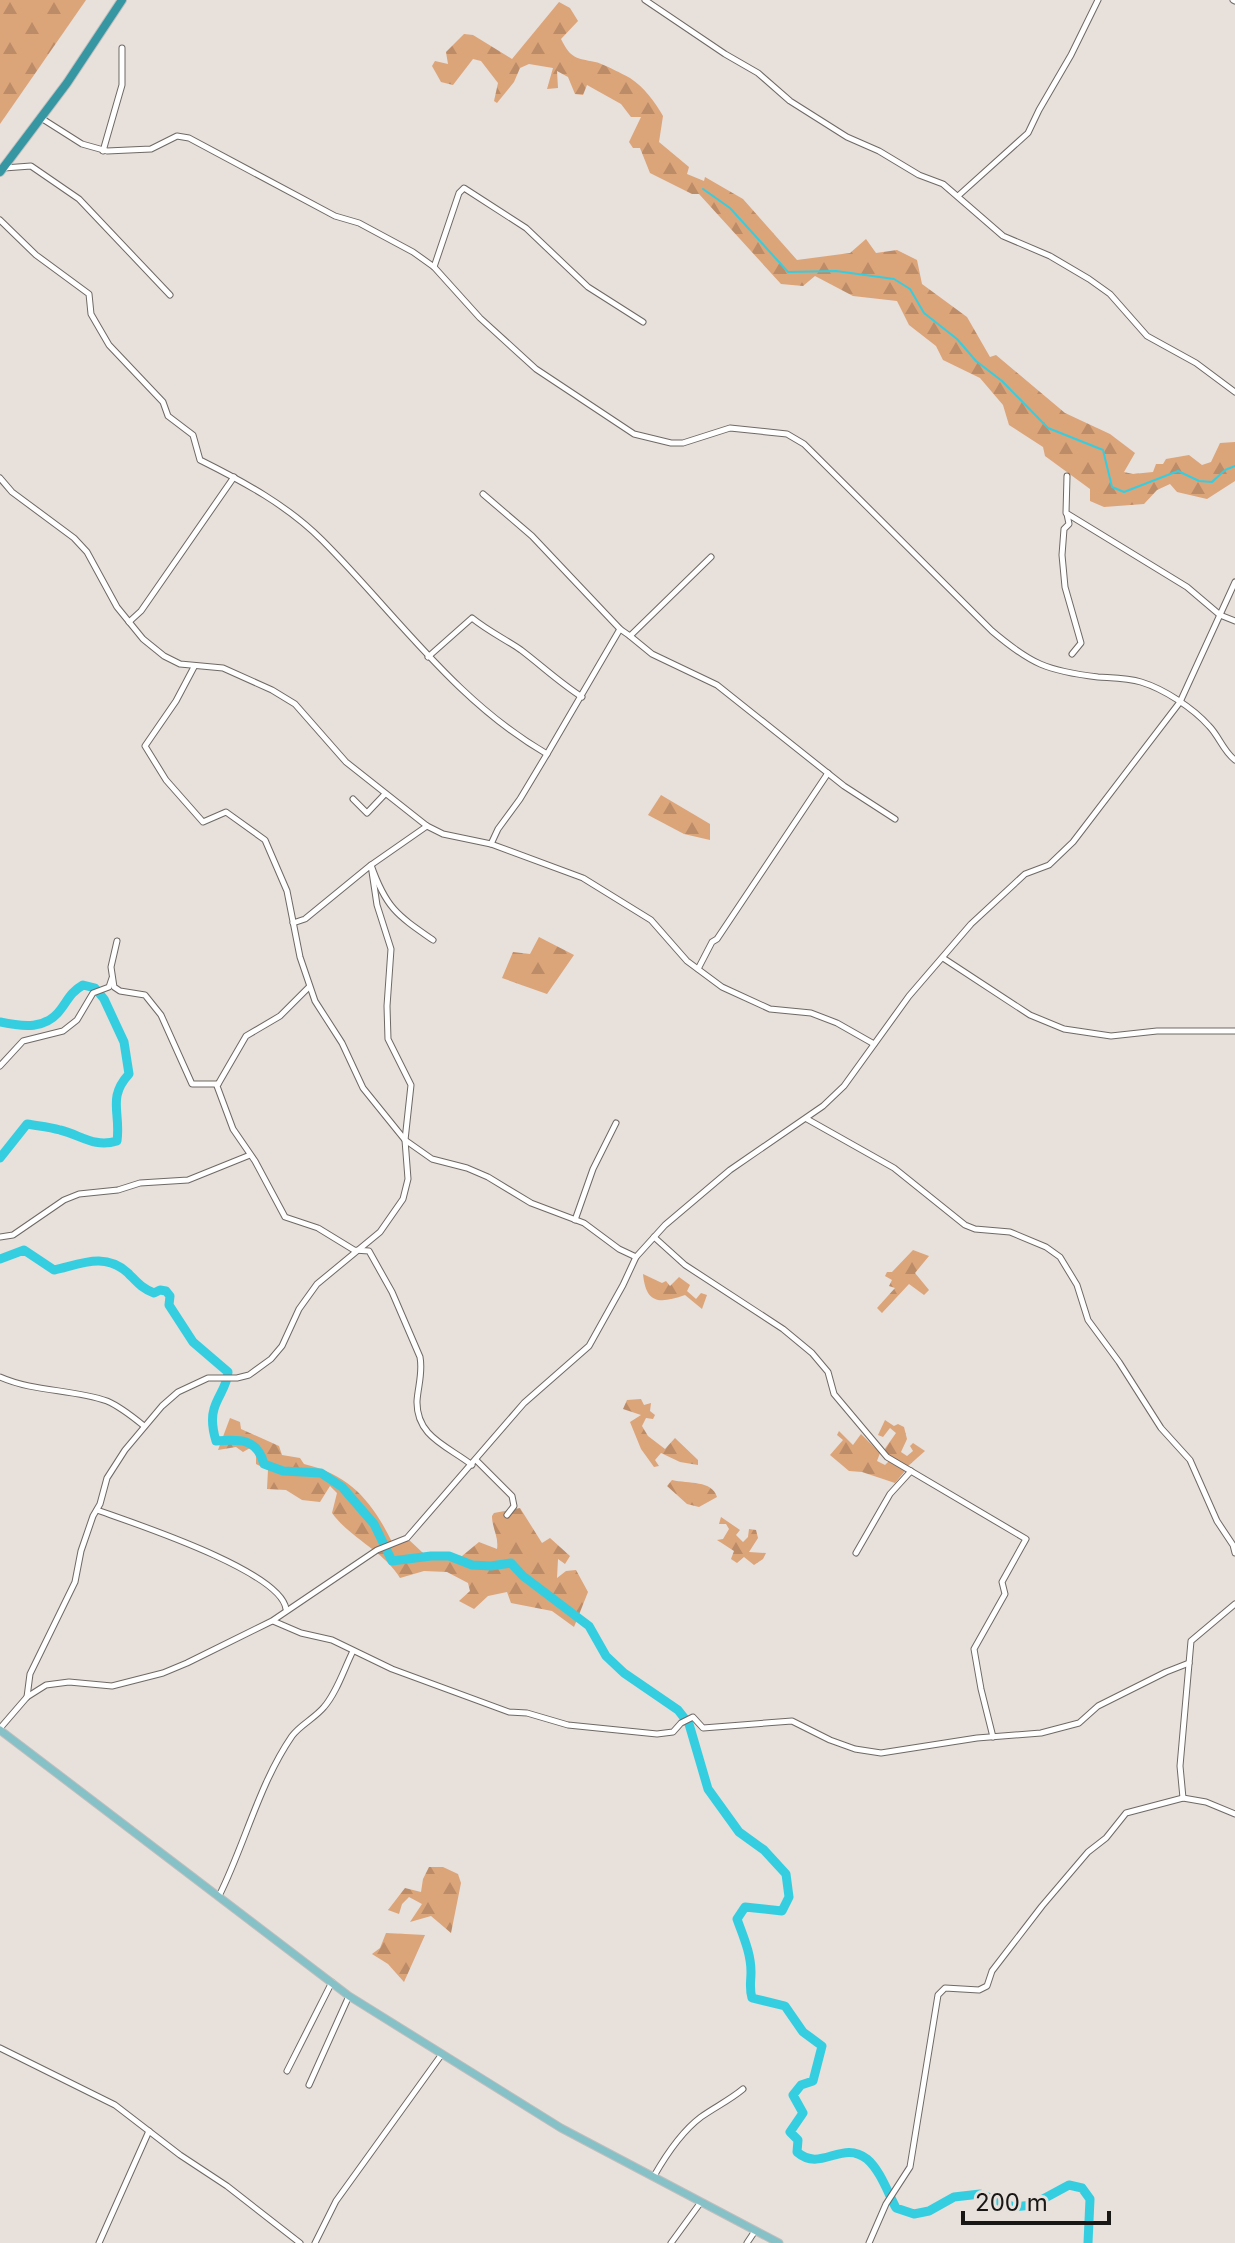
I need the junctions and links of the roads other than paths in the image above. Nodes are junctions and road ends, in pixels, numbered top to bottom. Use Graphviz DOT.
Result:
graph roads {
  1 [pos="122,0"];
  2 [pos="645,0"];
  3 [pos="1098,0"];
  4 [pos="122,48"];
  5 [pos="41,118"];
  6 [pos="103,151"];
  7 [pos="2,170"];
  8 [pos="958,196"];
  9 [pos="0,220"];
  10 [pos="434,267"];
  11 [pos="170,295"];
  12 [pos="643,322"];
  13 [pos="1235,392"];
  14 [pos="1067,476"];
  15 [pos="234,477"];
  16 [pos="0,478"];
  17 [pos="483,494"];
  18 [pos="1066,513"];
  19 [pos="711,557"];
  20 [pos="1235,582"];
  21 [pos="1220,615"];
  22 [pos="1235,621"];
  23 [pos="129,622"];
  24 [pos="620,629"];
  25 [pos="630,636"];
  26 [pos="1072,654"];
  27 [pos="428,657"];
  28 [pos="194,667"];
  29 [pos="582,697"];
  30 [pos="1180,702"];
  31 [pos="547,754"];
  32 [pos="1235,760"];
  33 [pos="828,773"];
  34 [pos="385,794"];
  35 [pos="353,799"];
  36 [pos="895,819"];
  37 [pos="427,826"];
  38 [pos="491,844"];
  39 [pos="371,865"];
  40 [pos="293,923"];
  41 [pos="433,940"];
  42 [pos="117,941"];
  43 [pos="943,958"];
  44 [pos="698,969"];
  45 [pos="112,978"];
  46 [pos="309,987"];
  47 [pos="1235,1031"];
  48 [pos="874,1044"];
  49 [pos="0,1066"];
  50 [pos="218,1084"];
  51 [pos="807,1119"];
  52 [pos="616,1123"];
  53 [pos="405,1140"];
  54 [pos="250,1155"];
  55 [pos="575,1220"];
  56 [pos="0,1237"];
  57 [pos="654,1237"];
  58 [pos="361,1250"];
  59 [pos="636,1257"];
  60 [pos="0,1377"];
  61 [pos="144,1426"];
  62 [pos="474,1462"];
  63 [pos="911,1471"];
  64 [pos="97,1510"];
  65 [pos="507,1515"];
  66 [pos="856,1553"];
  67 [pos="1235,1553"];
  68 [pos="1235,1604"];
  69 [pos="286,1610"];
  70 [pos="272,1621"];
  71 [pos="353,1651"];
  72 [pos="1189,1663"];
  73 [pos="27,1697"];
  74 [pos="1,1727"];
  75 [pos="993,1737"];
  76 [pos="1183,1798"];
  77 [pos="1235,1814"];
  78 [pos="219,1896"];
  79 [pos="332,1982"];
  80 [pos="349,1996"];
  81 [pos="0,2048"];
  82 [pos="442,2054"];
  83 [pos="287,2071"];
  84 [pos="309,2085"];
  85 [pos="743,2089"];
  86 [pos="149,2131"];
  87 [pos="654,2176"];
  88 [pos="701,2202"];
  89 [pos="755,2231"];
  90 [pos="99,2243"];
  91 [pos="300,2243"];
  92 [pos="315,2243"];
  93 [pos="671,2243"];
  94 [pos="747,2243"];
  95 [pos="779,2243"];
  96 [pos="869,2243"];
  1 -- 5 [label="highway"];
  2 -- 8 [label="street"];
  3 -- 8 [label="street"];
  4 -- 6 [label="street"];
  5 -- 6 [label="street"];
  5 -- 7 [label="highway"];
  6 -- 10 [label="street"];
  7 -- 11 [label="street"];
  8 -- 13 [label="street"];
  9 -- 15 [label="street"];
  10 -- 12 [label="street"];
  10 -- 30 [label="street"];
  14 -- 18 [label="street"];
  15 -- 23 [label="street"];
  15 -- 27 [label="street"];
  16 -- 23 [label="street"];
  17 -- 24 [label="street"];
  18 -- 21 [label="street"];
  18 -- 26 [label="street"];
  19 -- 25 [label="street"];
  20 -- 21 [label="street"];
  21 -- 22 [label="street"];
  21 -- 30 [label="street"];
  23 -- 28 [label="street"];
  24 -- 25 [label="street"];
  24 -- 29 [label="street"];
  25 -- 33 [label="street"];
  27 -- 29 [label="street"];
  27 -- 31 [label="street"];
  28 -- 34 [label="street"];
  28 -- 40 [label="street"];
  29 -- 31 [label="street"];
  30 -- 32 [label="street"];
  30 -- 43 [label="street"];
  31 -- 38 [label="street"];
  33 -- 36 [label="street"];
  33 -- 44 [label="street"];
  34 -- 35 [label="street"];
  34 -- 37 [label="street"];
  37 -- 38 [label="street"];
  37 -- 39 [label="street"];
  38 -- 44 [label="street"];
  39 -- 40 [label="street"];
  39 -- 41 [label="street"];
  39 -- 53 [label="street"];
  40 -- 46 [label="street"];
  42 -- 45 [label="street"];
  43 -- 47 [label="street"];
  43 -- 48 [label="street"];
  44 -- 48 [label="street"];
  45 -- 49 [label="street"];
  45 -- 50 [label="street"];
  46 -- 50 [label="street"];
  46 -- 53 [label="street"];
  48 -- 51 [label="street"];
  50 -- 54 [label="street"];
  51 -- 57 [label="street"];
  51 -- 67 [label="street"];
  52 -- 55 [label="street"];
  53 -- 55 [label="street"];
  53 -- 58 [label="street"];
  54 -- 56 [label="street"];
  54 -- 58 [label="street"];
  55 -- 59 [label="street"];
  57 -- 59 [label="street"];
  57 -- 63 [label="street"];
  58 -- 61 [label="street"];
  58 -- 62 [label="street"];
  59 -- 62 [label="street"];
  60 -- 61 [label="street"];
  61 -- 64 [label="street"];
  62 -- 65 [label="street"];
  62 -- 69 [label="street"];
  63 -- 66 [label="street"];
  63 -- 75 [label="street"];
  64 -- 69 [label="street"];
  64 -- 73 [label="street"];
  68 -- 72 [label="street"];
  69 -- 70 [label="street"];
  70 -- 71 [label="street"];
  70 -- 73 [label="street"];
  71 -- 75 [label="street"];
  71 -- 78 [label="street"];
  72 -- 75 [label="street"];
  72 -- 76 [label="street"];
  73 -- 74 [label="street"];
  74 -- 78 [label="main road"];
  76 -- 77 [label="street"];
  76 -- 96 [label="street"];
  78 -- 79 [label="main road"];
  79 -- 80 [label="main road"];
  79 -- 83 [label="street"];
  80 -- 82 [label="main road"];
  80 -- 84 [label="street"];
  81 -- 86 [label="street"];
  82 -- 87 [label="main road"];
  82 -- 92 [label="street"];
  85 -- 87 [label="street"];
  86 -- 90 [label="street"];
  86 -- 91 [label="street"];
  87 -- 88 [label="main road"];
  88 -- 89 [label="main road"];
  88 -- 93 [label="street"];
  89 -- 94 [label="street"];
  89 -- 95 [label="main road"];
}
